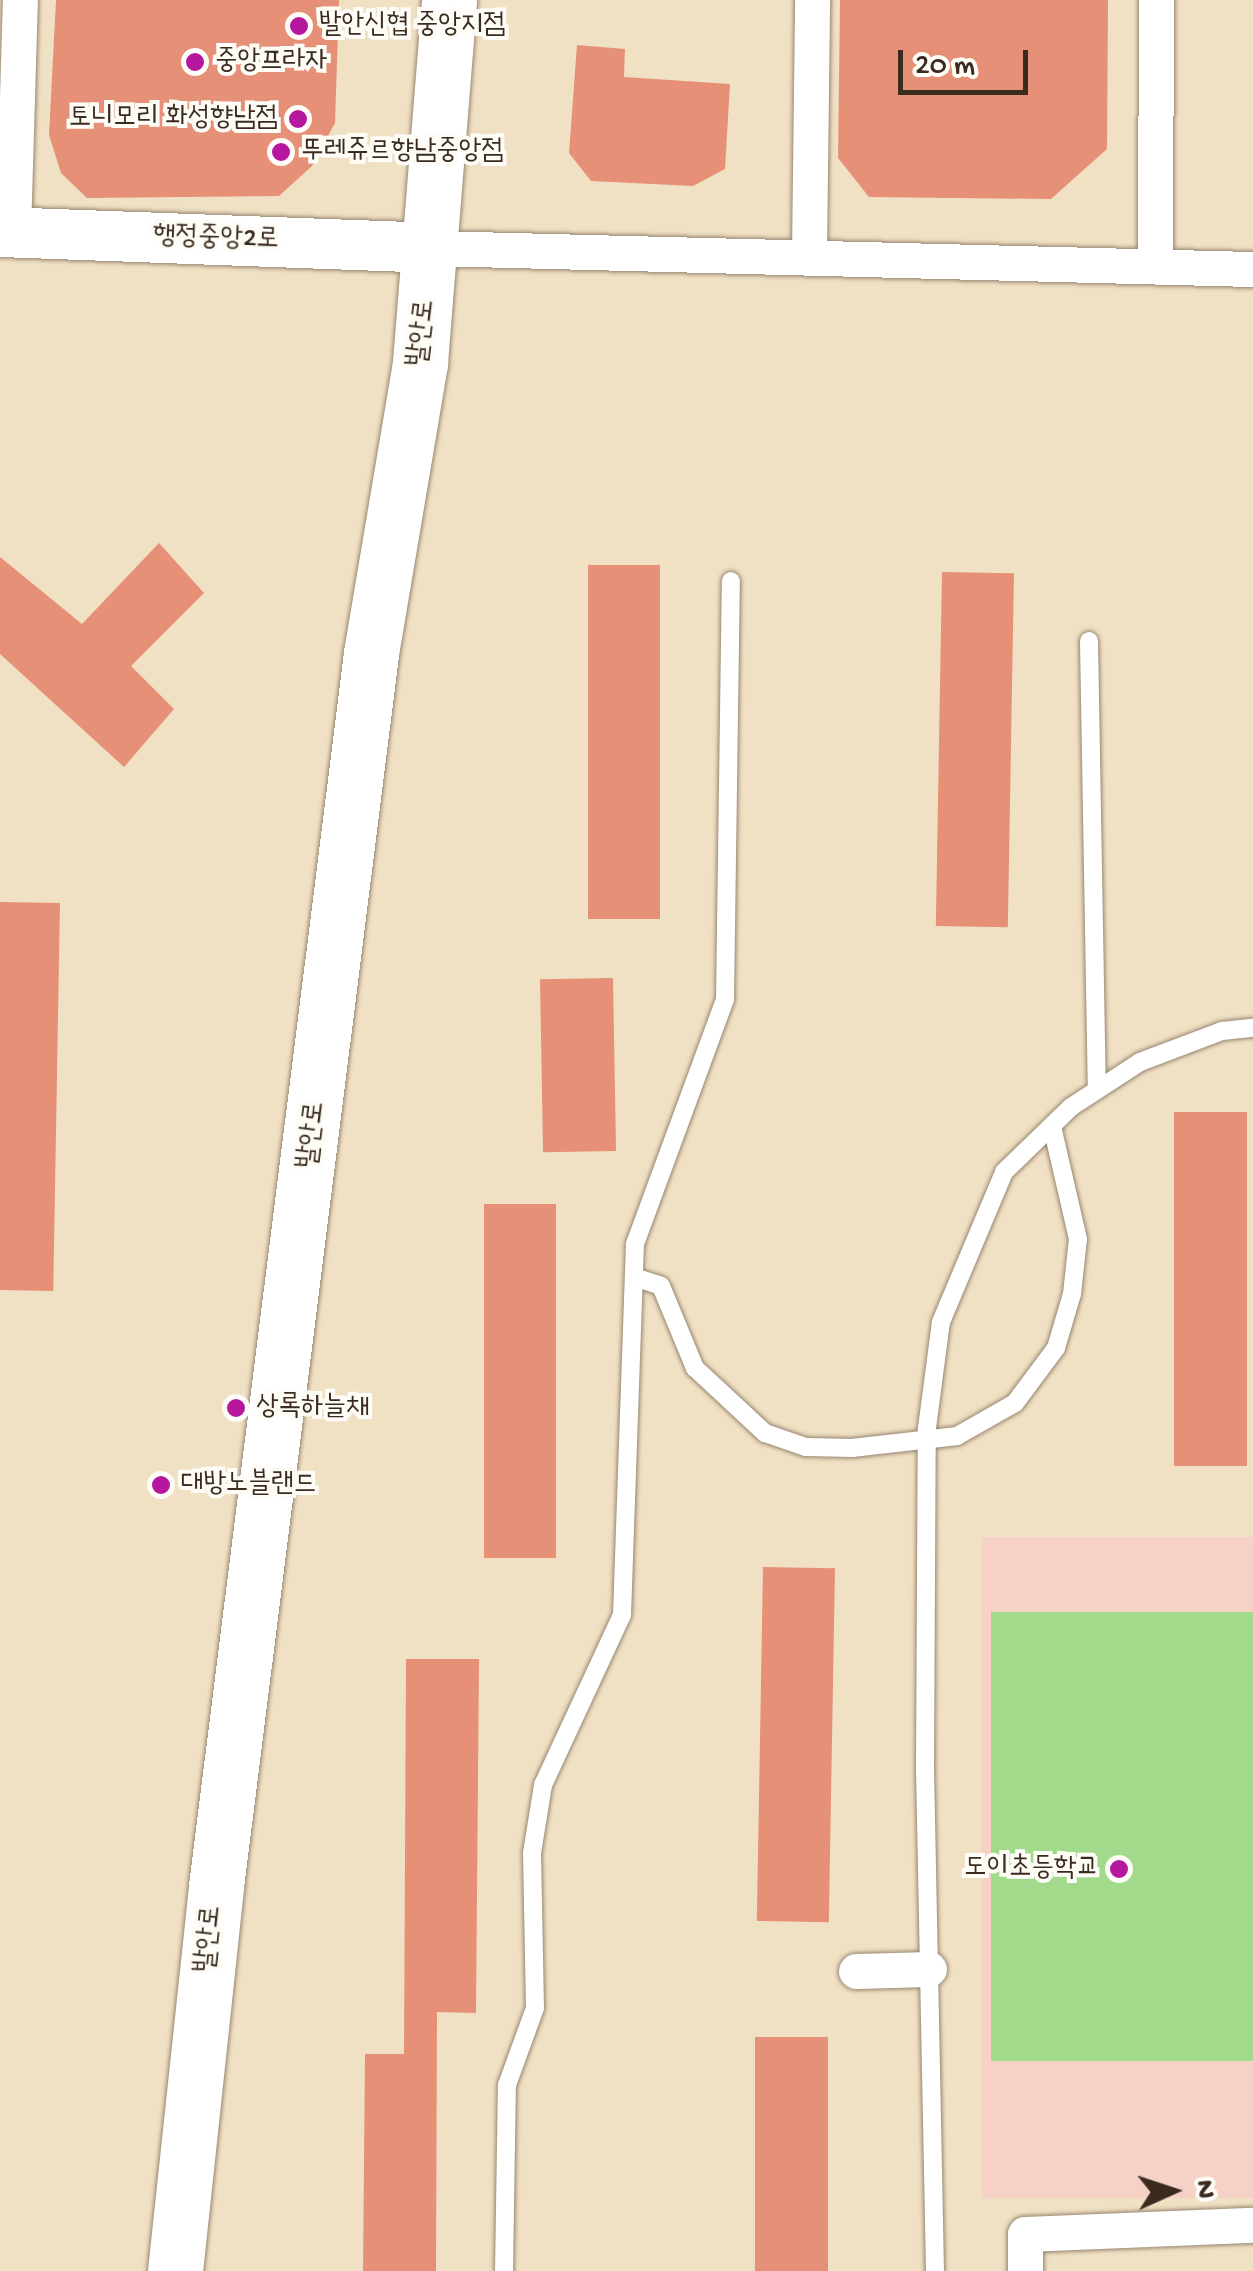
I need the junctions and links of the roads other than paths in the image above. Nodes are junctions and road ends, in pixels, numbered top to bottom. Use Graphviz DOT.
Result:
graph roads {
  1 [pos="20,0"];
  2 [pos="449,0"];
  3 [pos="812,0"];
  4 [pos="1156,0"];
  5 [pos="6,232"];
  6 [pos="432,248"];
  7 [pos="810,254"];
  8 [pos="1155,266"];
  9 [pos="1253,269"];
  10 [pos="731,581"];
  11 [pos="1089,641"];
  12 [pos="1253,1028"];
  13 [pos="1097,1090"];
  14 [pos="1052,1126"];
  15 [pos="634,1278"];
  16 [pos="927,1443"];
  17 [pos="929,1970"];
  18 [pos="856,1971"];
  19 [pos="1253,2225"];
  20 [pos="175,2271"];
  21 [pos="504,2271"];
  22 [pos="936,2271"];
  23 [pos="1025,2271"];
  1 -- 5 [label="street"];
  2 -- 6 [label="main road, 발안로"];
  3 -- 7 [label="street"];
  4 -- 8 [label="street"];
  5 -- 6 [label="street, 행정중앙2로"];
  6 -- 7 [label="street"];
  6 -- 20 [label="main road, 발안로"];
  7 -- 8 [label="street"];
  8 -- 9 [label="street"];
  10 -- 15 [label="lane"];
  11 -- 13 [label="lane"];
  12 -- 13 [label="lane"];
  13 -- 14 [label="lane"];
  14 -- 16 [label="lane"];
  14 -- 16 [label="lane"];
  15 -- 16 [label="lane"];
  15 -- 21 [label="lane"];
  16 -- 17 [label="lane"];
  17 -- 18 [label="street"];
  17 -- 22 [label="lane"];
  19 -- 23 [label="street"];
}
